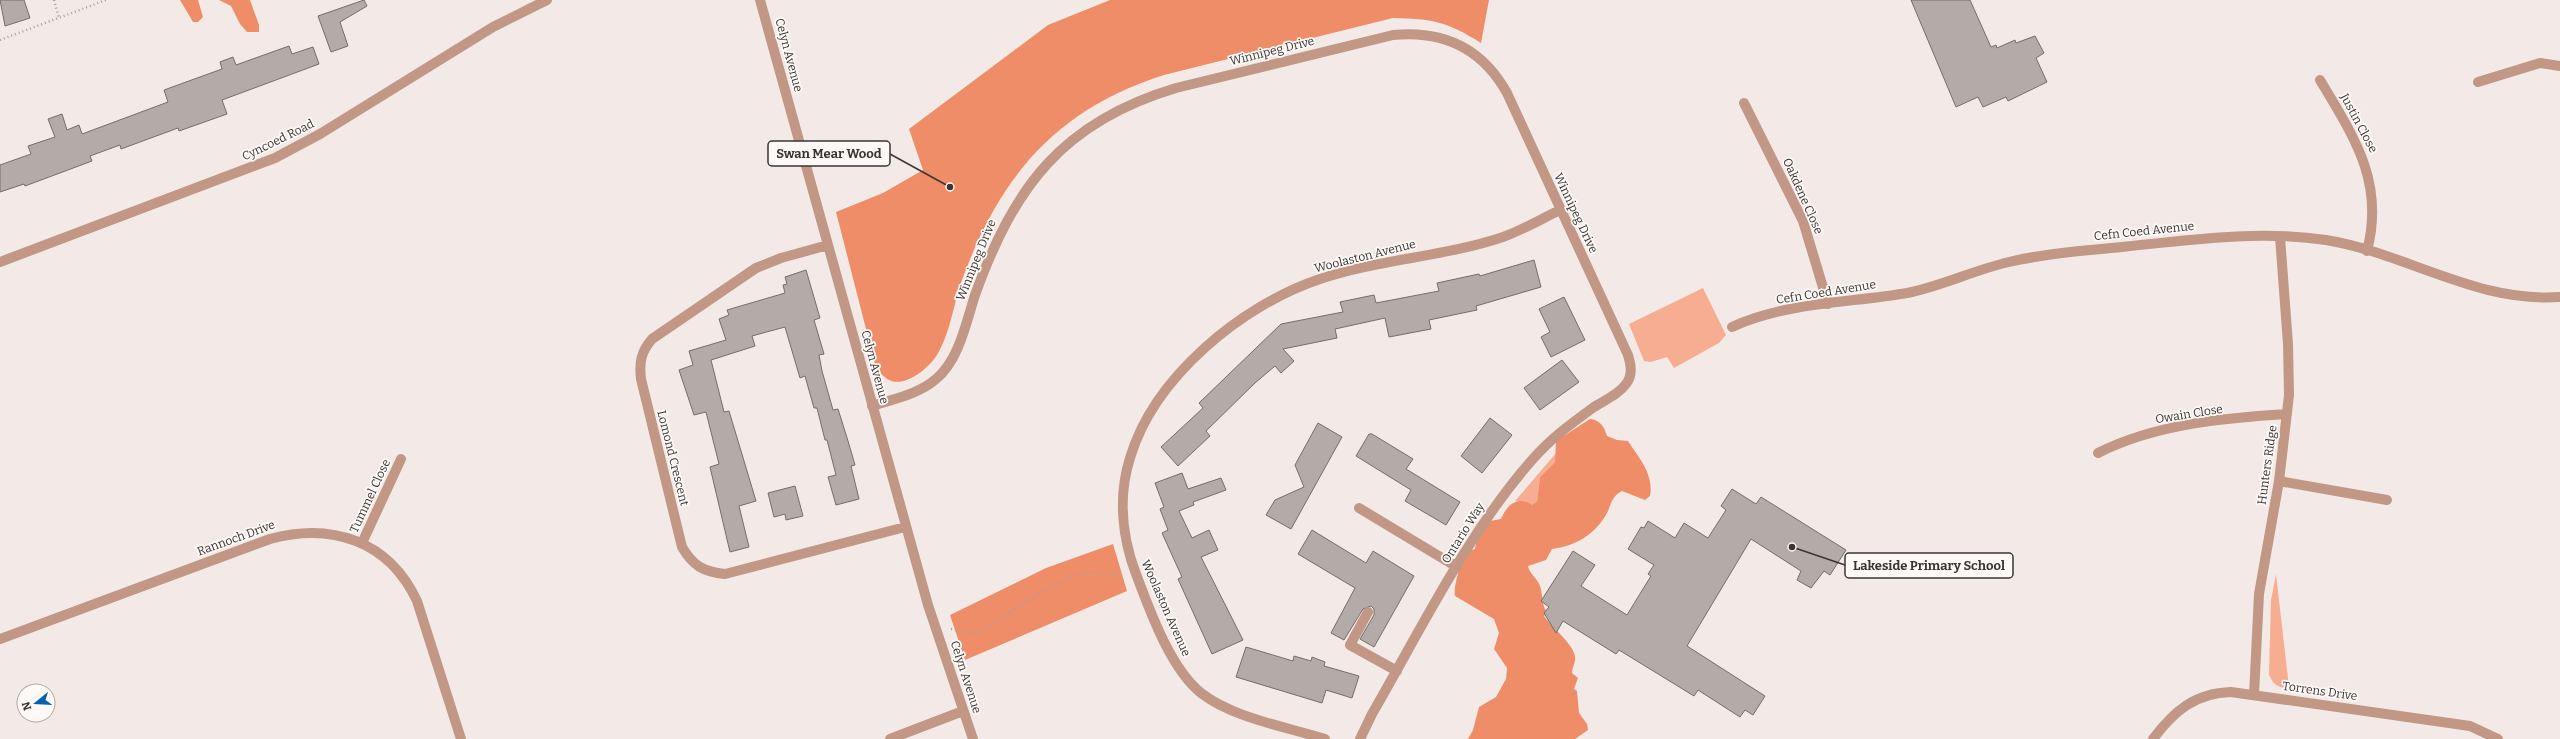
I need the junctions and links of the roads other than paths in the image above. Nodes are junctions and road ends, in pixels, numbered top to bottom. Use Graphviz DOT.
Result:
graph roads {
  1 [pos="547,0"];
  2 [pos="760,0"];
  3 [pos="2560,66"];
  4 [pos="2320,80"];
  5 [pos="2478,82"];
  6 [pos="1744,103"];
  7 [pos="1560,210"];
  8 [pos="2280,237"];
  9 [pos="828,245"];
  10 [pos="2367,251"];
  11 [pos="0,262"];
  12 [pos="2560,297"];
  13 [pos="1828,304"];
  14 [pos="1732,327"];
  15 [pos="1630,376"];
  16 [pos="872,406"];
  17 [pos="2287,414"];
  18 [pos="2098,453"];
  19 [pos="401,459"];
  20 [pos="2279,481"];
  21 [pos="2386,500"];
  22 [pos="1359,508"];
  23 [pos="905,527"];
  24 [pos="362,543"];
  25 [pos="1458,567"];
  26 [pos="1368,612"];
  27 [pos="0,639"];
  28 [pos="1397,670"];
  29 [pos="2254,695"];
  30 [pos="963,710"];
  31 [pos="460,739"];
  32 [pos="890,739"];
  33 [pos="972,739"];
  34 [pos="1325,739"];
  35 [pos="1360,739"];
  36 [pos="2152,739"];
  37 [pos="2498,739"];
  1 -- 11 [label="street, Cyncoed Road"];
  2 -- 9 [label="street, Celyn Avenue"];
  3 -- 5 [label="street"];
  4 -- 10 [label="street, Justin Close"];
  6 -- 13 [label="street, Oakdene Close"];
  7 -- 15 [label="street, Winnipeg Drive"];
  7 -- 16 [label="street, Winnipeg Drive"];
  7 -- 34 [label="street, Woolaston Avenue"];
  8 -- 10 [label="street, Cefn Coed Avenue"];
  8 -- 13 [label="street, Cefn Coed Avenue"];
  8 -- 17 [label="street, Hunters Ridge"];
  9 -- 16 [label="street, Celyn Avenue"];
  9 -- 23 [label="street, Lomond Crescent"];
  10 -- 12 [label="street, Cefn Coed Avenue"];
  13 -- 14 [label="street, Cefn Coed Avenue"];
  15 -- 25 [label="street, Ontario Way"];
  16 -- 23 [label="street, Celyn Avenue"];
  17 -- 18 [label="street, Owain Close"];
  17 -- 20 [label="street, Hunters Ridge"];
  19 -- 24 [label="street, Tummel Close"];
  20 -- 21 [label="street"];
  20 -- 29 [label="street, Hunters Ridge"];
  22 -- 25 [label="street"];
  23 -- 30 [label="street, Celyn Avenue"];
  24 -- 27 [label="street, Rannoch Drive"];
  24 -- 31 [label="street, Rannoch Drive"];
  25 -- 28 [label="street, Ontario Way"];
  26 -- 28 [label="street"];
  28 -- 35 [label="street, Ontario Way"];
  29 -- 36 [label="street, Torrens Drive"];
  29 -- 37 [label="street, Torrens Drive"];
  30 -- 32 [label="street"];
  30 -- 33 [label="street, Celyn Avenue"];
}
